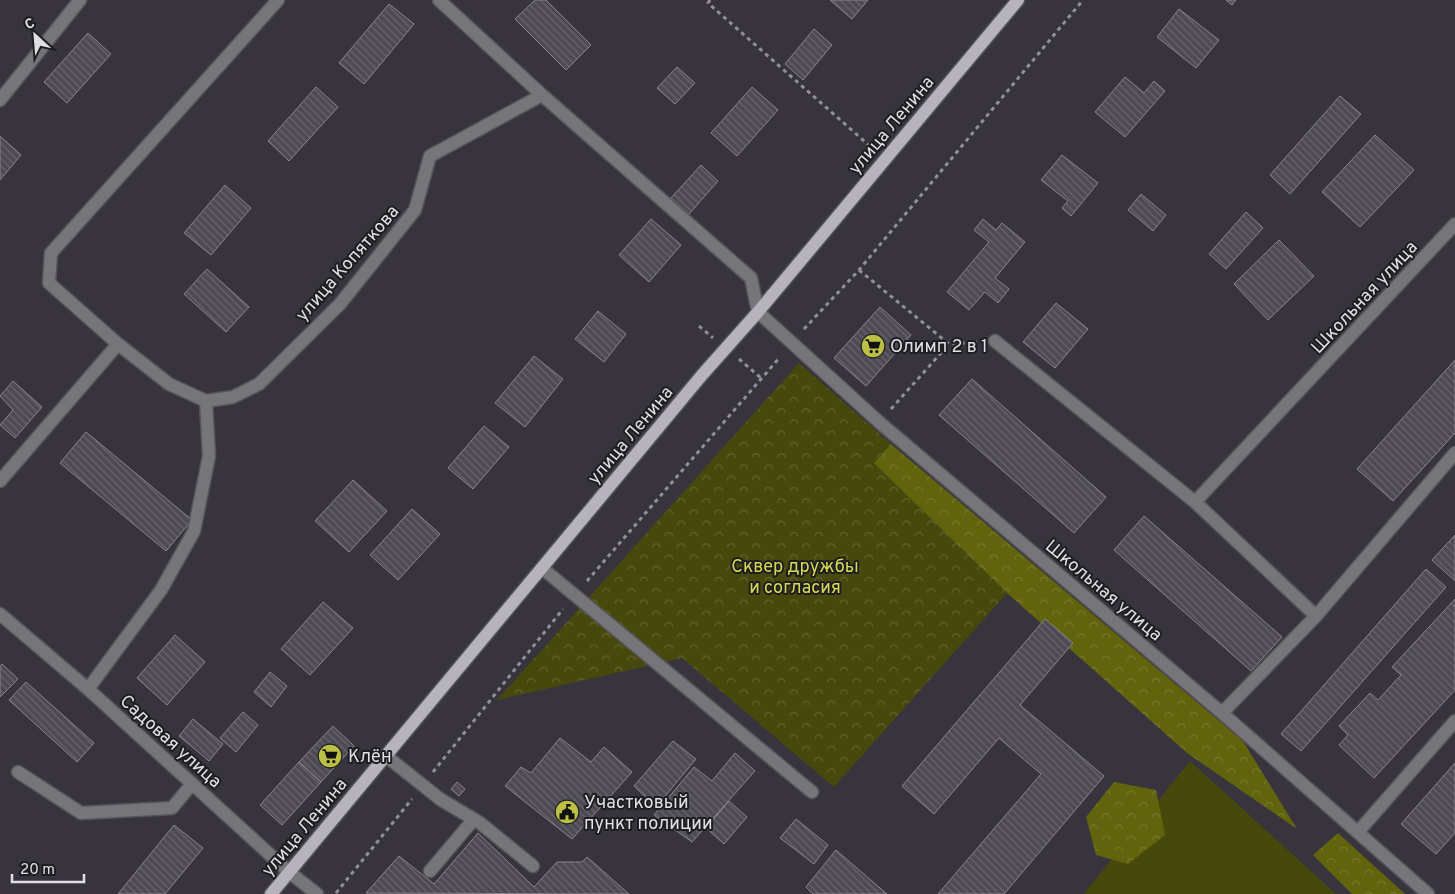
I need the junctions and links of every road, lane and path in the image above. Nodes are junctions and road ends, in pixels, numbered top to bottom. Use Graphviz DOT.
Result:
graph roads {
  1 [pos="80,0"];
  2 [pos="278,0"];
  3 [pos="439,0"];
  4 [pos="710,0"];
  5 [pos="1018,0"];
  6 [pos="1083,0"];
  7 [pos="542,95"];
  8 [pos="0,100"];
  9 [pos="885,159"];
  10 [pos="1455,224"];
  11 [pos="859,270"];
  12 [pos="758,312"];
  13 [pos="996,341"];
  14 [pos="792,343"];
  15 [pos="118,344"];
  16 [pos="949,344"];
  17 [pos="206,401"];
  18 [pos="879,422"];
  19 [pos="1455,453"];
  20 [pos="0,480"];
  21 [pos="1196,502"];
  22 [pos="542,568"];
  23 [pos="574,596"];
  24 [pos="0,614"];
  25 [pos="1316,616"];
  26 [pos="88,689"];
  27 [pos="1222,713"];
  28 [pos="1455,721"];
  29 [pos="386,756"];
  30 [pos="18,772"];
  31 [pos="192,784"];
  32 [pos="423,785"];
  33 [pos="812,792"];
  34 [pos="474,819"];
  35 [pos="1358,832"];
  36 [pos="533,866"];
  37 [pos="430,871"];
  38 [pos="289,872"];
  39 [pos="271,894"];
  40 [pos="317,894"];
  41 [pos="336,894"];
  42 [pos="1428,894"];
  1 -- 8 [label="street"];
  2 -- 15 [label="street"];
  3 -- 7 [label="street"];
  4 -- 9 [label="path"];
  5 -- 9 [label="main road, улица Ленина"];
  6 -- 11 [label="path"];
  7 -- 12 [label="street"];
  7 -- 17 [label="street, улица Копяткова"];
  9 -- 12 [label="main road, улица Ленина"];
  10 -- 21 [label="street, Школьная улица"];
  11 -- 14 [label="path"];
  11 -- 16 [label="path"];
  12 -- 14 [label="street, Школьная улица"];
  12 -- 22 [label="main road, улица Ленина"];
  13 -- 16 [label="path"];
  13 -- 21 [label="street"];
  14 -- 18 [label="street, Школьная улица"];
  14 -- 23 [label="path"];
  15 -- 17 [label="street"];
  15 -- 20 [label="street"];
  16 -- 18 [label="path"];
  17 -- 26 [label="street"];
  18 -- 27 [label="street, Школьная улица"];
  19 -- 25 [label="street"];
  21 -- 25 [label="street"];
  22 -- 23 [label="street"];
  22 -- 29 [label="main road, улица Ленина"];
  23 -- 32 [label="path"];
  23 -- 33 [label="street"];
  24 -- 26 [label="street, Садовая улица"];
  25 -- 27 [label="street"];
  26 -- 31 [label="street, Садовая улица"];
  27 -- 35 [label="street, Школьная улица"];
  28 -- 35 [label="street"];
  29 -- 32 [label="street"];
  29 -- 38 [label="main road, улица Ленина"];
  30 -- 31 [label="street"];
  31 -- 38 [label="street, Садовая улица"];
  32 -- 34 [label="street"];
  32 -- 41 [label="path"];
  34 -- 36 [label="street"];
  34 -- 37 [label="street"];
  35 -- 42 [label="street, Школьная улица"];
  38 -- 39 [label="main road, улица Ленина"];
  38 -- 40 [label="street, Садовая улица"];
}
